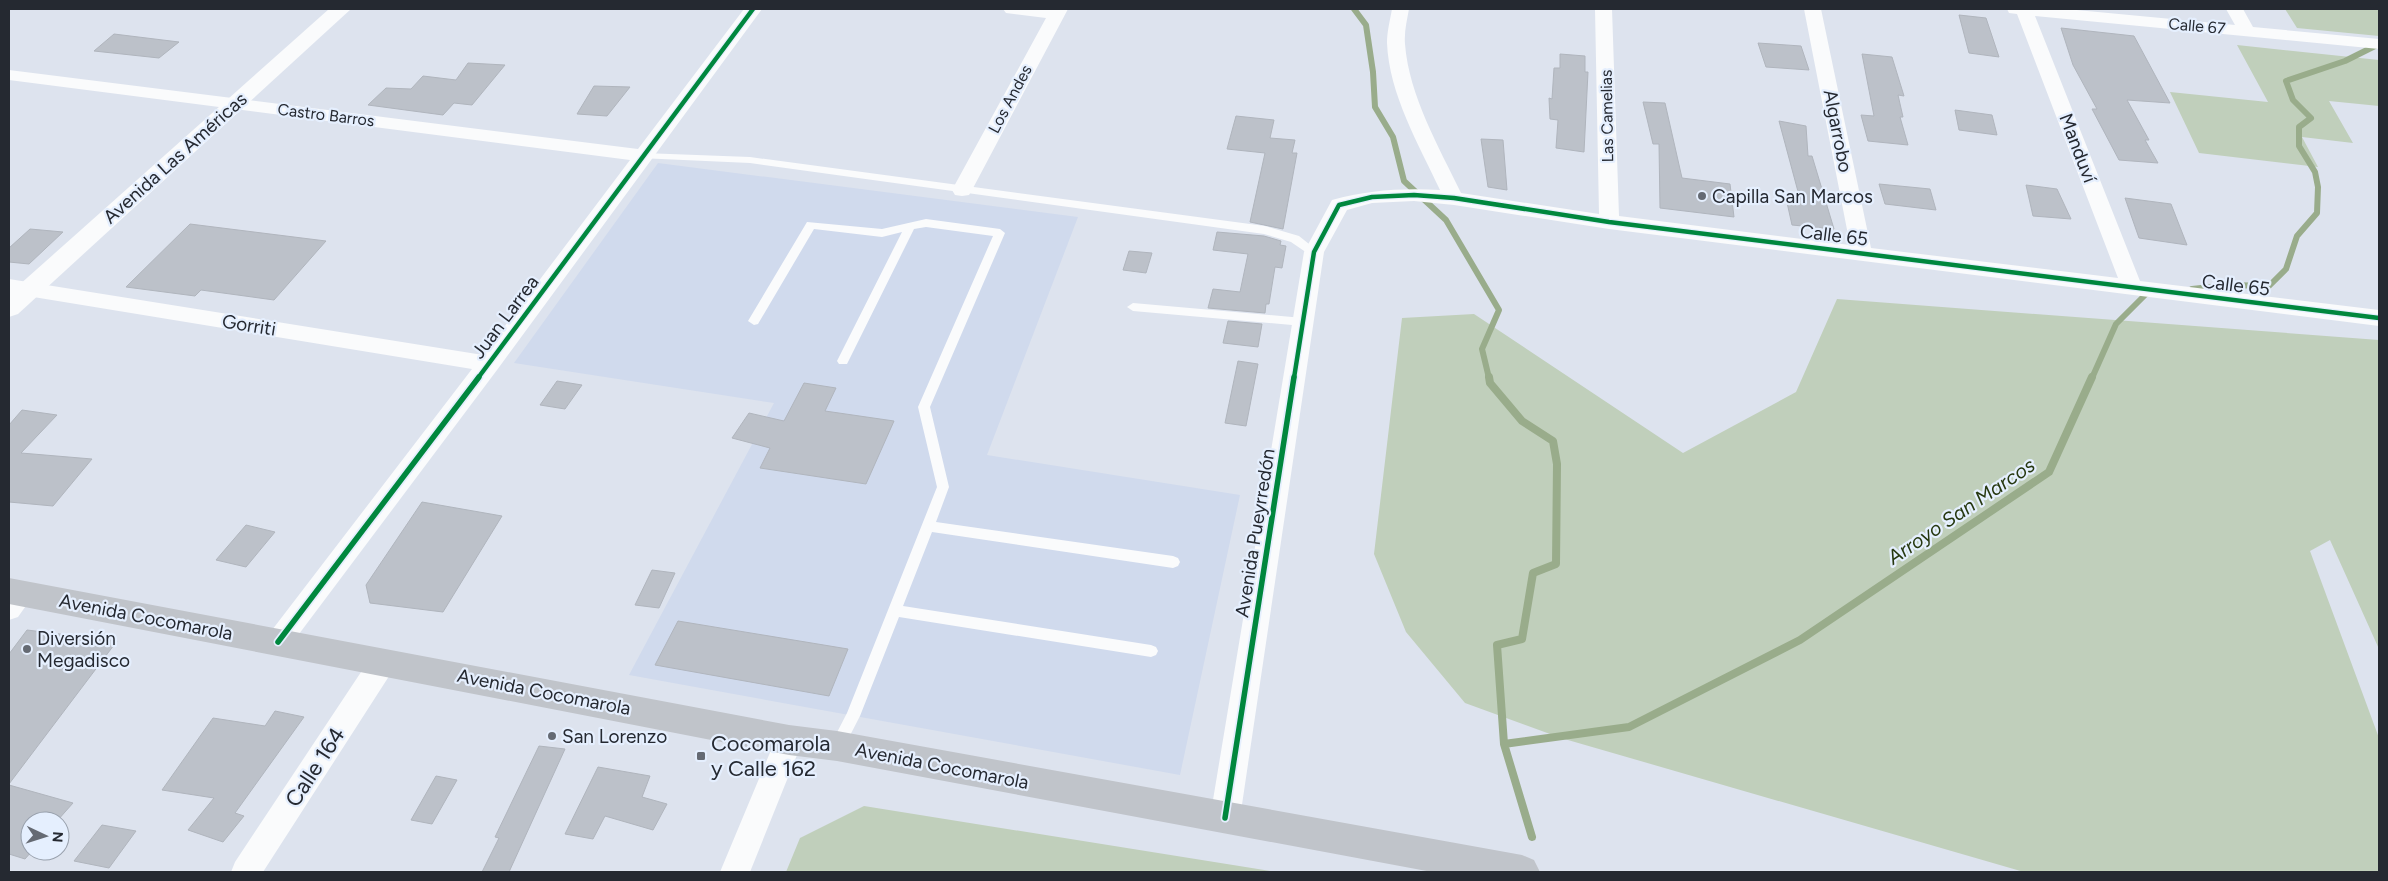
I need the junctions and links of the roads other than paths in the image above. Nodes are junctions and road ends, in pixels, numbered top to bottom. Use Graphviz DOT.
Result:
graph roads {
  1 [pos="341,9"];
  2 [pos="753,9"];
  3 [pos="1012,9"];
  4 [pos="1400,9"];
  5 [pos="1604,9"];
  6 [pos="1813,9"];
  7 [pos="2021,9"];
  8 [pos="2235,9"];
  9 [pos="1058,11"];
  10 [pos="2247,31"];
  11 [pos="2379,44"];
  12 [pos="9,75"];
  13 [pos="236,104"];
  14 [pos="643,156"];
  15 [pos="962,190"];
  16 [pos="1454,198"];
  17 [pos="1609,222"];
  18 [pos="910,227"];
  19 [pos="1314,252"];
  20 [pos="1862,254"];
  21 [pos="2132,287"];
  22 [pos="19,288"];
  23 [pos="1133,307"];
  24 [pos="9,308"];
  25 [pos="2379,318"];
  26 [pos="754,320"];
  27 [pos="1303,322"];
  28 [pos="843,361"];
  29 [pos="489,364"];
  30 [pos="928,526"];
  31 [pos="1173,562"];
  32 [pos="13,598"];
  33 [pos="895,611"];
  34 [pos="278,642"];
  35 [pos="1151,651"];
  36 [pos="384,662"];
  37 [pos="789,740"];
  38 [pos="837,746"];
  39 [pos="1225,818"];
  40 [pos="246,872"];
  41 [pos="735,872"];
  42 [pos="1522,872"];
  1 -- 13 [label="main road, Avenida Las Américas"];
  2 -- 14 [label="street, Juan Larrea"];
  3 -- 9 [label="street"];
  4 -- 16 [label="street"];
  5 -- 17 [label="street, Las Camelias"];
  6 -- 20 [label="street, Algarrobo"];
  7 -- 10 [label="street, Calle 67"];
  7 -- 21 [label="street, Manduví"];
  8 -- 10 [label="street"];
  9 -- 15 [label="street, Los Andes"];
  10 -- 11 [label="street, Calle 67"];
  12 -- 13 [label="street, Castro Barros"];
  13 -- 14 [label="street, Castro Barros"];
  13 -- 22 [label="main road, Avenida Las Américas"];
  14 -- 15 [label="lane"];
  14 -- 29 [label="street, Juan Larrea"];
  15 -- 19 [label="lane"];
  16 -- 17 [label="street, Calle 65"];
  16 -- 19 [label="street, Calle 65"];
  17 -- 20 [label="street, Calle 65"];
  18 -- 26 [label="lane"];
  18 -- 28 [label="lane"];
  18 -- 30 [label="lane"];
  19 -- 27 [label="street, Avenida Pueyrredón"];
  20 -- 21 [label="street, Calle 65"];
  21 -- 25 [label="street, Calle 65"];
  22 -- 24 [label="main road, Avenida Las Américas"];
  22 -- 29 [label="street, Gorriti"];
  23 -- 27 [label="lane"];
  27 -- 39 [label="street, Avenida Pueyrredón"];
  29 -- 34 [label="street, Juan Larrea"];
  30 -- 31 [label="lane"];
  30 -- 33 [label="lane"];
  32 -- 34 [label="main road, Avenida Cocomarola"];
  33 -- 35 [label="lane"];
  33 -- 38 [label="lane"];
  34 -- 36 [label="main road, Avenida Cocomarola"];
  36 -- 37 [label="main road, Avenida Cocomarola"];
  36 -- 40 [label="street, Calle 164"];
  37 -- 38 [label="main road, Avenida Cocomarola"];
  37 -- 41 [label="street"];
  38 -- 39 [label="main road, Avenida Cocomarola"];
  39 -- 42 [label="main road, Avenida Cocomarola"];
}
